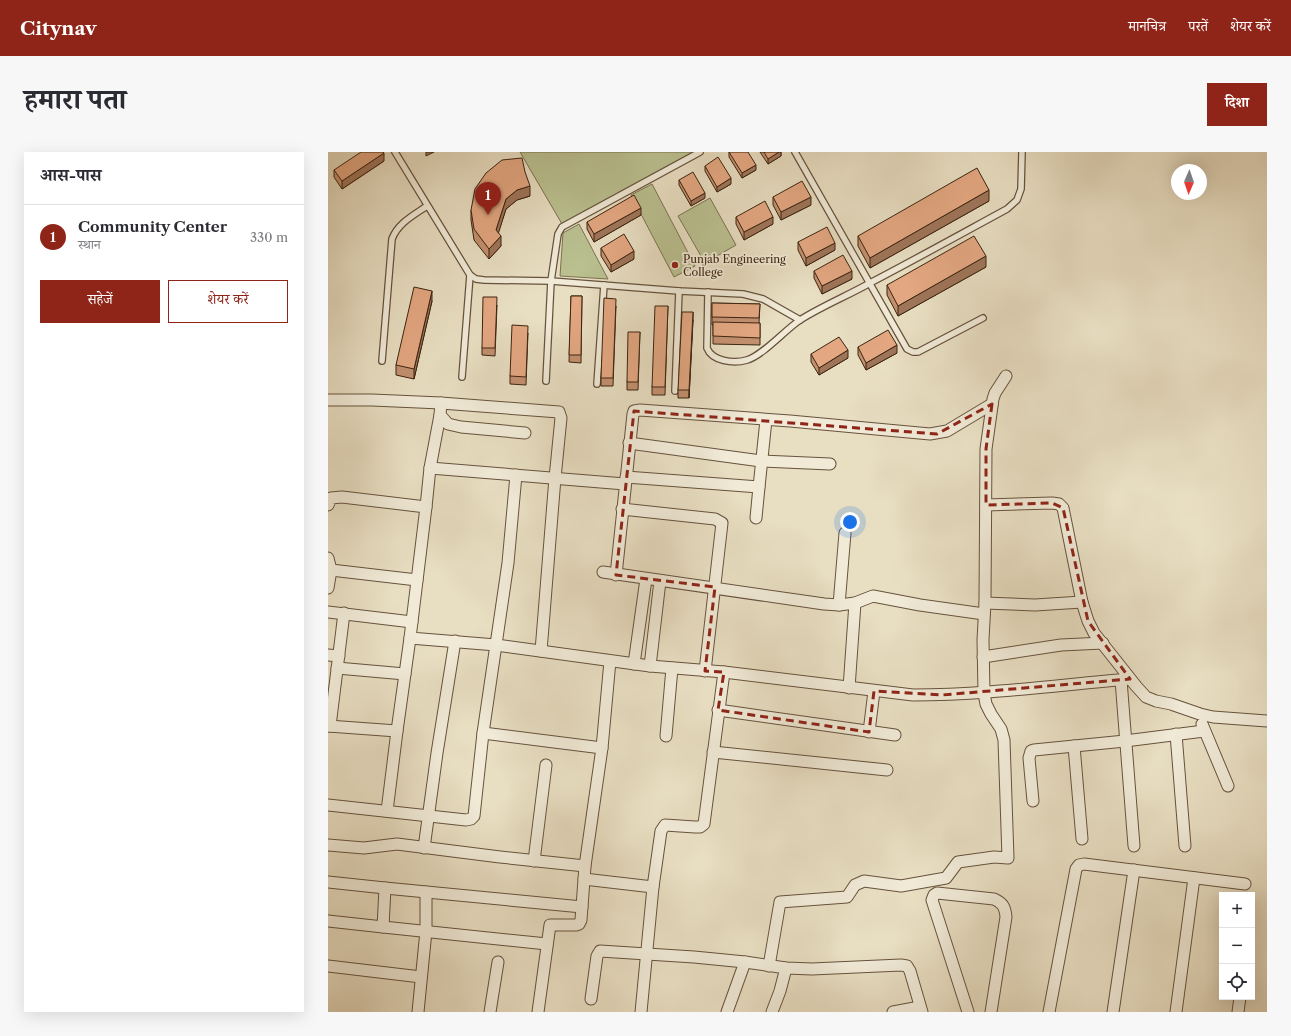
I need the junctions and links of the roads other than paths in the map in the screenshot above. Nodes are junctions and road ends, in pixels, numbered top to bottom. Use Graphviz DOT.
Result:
graph roads {
  1 [pos="395,152"];
  2 [pos="700,152"];
  3 [pos="795,152"];
  4 [pos="1022,152"];
  5 [pos="427,206"];
  6 [pos="470,275"];
  7 [pos="550,281"];
  8 [pos="870,284"];
  9 [pos="604,285"];
  10 [pos="679,290"];
  11 [pos="708,292"];
  12 [pos="983,318"];
  13 [pos="800,320"];
  14 [pos="382,361"];
  15 [pos="1006,376"];
  16 [pos="462,378"];
  17 [pos="546,381"];
  18 [pos="597,384"];
  19 [pos="675,390"];
  20 [pos="328,400"];
  21 [pos="441,403"];
  22 [pos="992,404"];
  23 [pos="440,415"];
  24 [pos="766,420"];
  25 [pos="525,433"];
  26 [pos="629,443"];
  27 [pos="762,461"];
  28 [pos="830,464"];
  29 [pos="430,468"];
  30 [pos="516,475"];
  31 [pos="555,478"];
  32 [pos="625,480"];
  33 [pos="759,487"];
  34 [pos="986,505"];
  35 [pos="328,506"];
  36 [pos="426,507"];
  37 [pos="622,509"];
  38 [pos="756,518"];
  39 [pos="846,533"];
  40 [pos="328,558"];
  41 [pos="331,570"];
  42 [pos="603,572"];
  43 [pos="616,574"];
  44 [pos="646,579"];
  45 [pos="417,580"];
  46 [pos="660,581"];
  47 [pos="714,587"];
  48 [pos="328,588"];
  49 [pos="1082,602"];
  50 [pos="855,603"];
  51 [pos="839,605"];
  52 [pos="985,609"];
  53 [pos="328,612"];
  54 [pos="344,613"];
  55 [pos="412,622"];
  56 [pos="410,638"];
  57 [pos="455,641"];
  58 [pos="1102,643"];
  59 [pos="496,645"];
  60 [pos="541,651"];
  61 [pos="334,656"];
  62 [pos="983,657"];
  63 [pos="610,661"];
  64 [pos="634,664"];
  65 [pos="650,666"];
  66 [pos="337,668"];
  67 [pos="672,668"];
  68 [pos="705,671"];
  69 [pos="724,672"];
  70 [pos="405,674"];
  71 [pos="1126,679"];
  72 [pos="849,688"];
  73 [pos="874,691"];
  74 [pos="984,693"];
  75 [pos="718,710"];
  76 [pos="1200,714"];
  77 [pos="1267,721"];
  78 [pos="329,726"];
  79 [pos="397,731"];
  80 [pos="1204,731"];
  81 [pos="869,732"];
  82 [pos="483,734"];
  83 [pos="1176,734"];
  84 [pos="894,735"];
  85 [pos="666,736"];
  86 [pos="1125,741"];
  87 [pos="1074,746"];
  88 [pos="602,748"];
  89 [pos="713,752"];
  90 [pos="546,765"];
  91 [pos="887,770"];
  92 [pos="1228,786"];
  93 [pos="1033,801"];
  94 [pos="328,805"];
  95 [pos="387,811"];
  96 [pos="427,817"];
  97 [pos="1082,839"];
  98 [pos="328,845"];
  99 [pos="1134,846"];
  100 [pos="1185,846"];
  101 [pos="424,848"];
  102 [pos="534,861"];
  103 [pos="585,866"];
  104 [pos="1134,870"];
  105 [pos="1194,878"];
  106 [pos="584,879"];
  107 [pos="328,882"];
  108 [pos="1245,884"];
  109 [pos="653,887"];
  110 [pos="385,888"];
  111 [pos="426,892"];
  112 [pos="582,907"];
  113 [pos="328,921"];
  114 [pos="383,927"];
  115 [pos="426,931"];
  116 [pos="547,944"];
  117 [pos="647,955"];
  118 [pos="498,962"];
  119 [pos="745,962"];
  120 [pos="328,966"];
  121 [pos="769,966"];
  122 [pos="786,968"];
  123 [pos="421,977"];
  124 [pos="591,999"];
  125 [pos="1240,1000"];
  126 [pos="921,1010"];
  127 [pos="418,1012"];
  128 [pos="490,1012"];
  129 [pos="538,1012"];
  130 [pos="641,1012"];
  131 [pos="727,1012"];
  132 [pos="772,1012"];
  133 [pos="893,1012"];
  134 [pos="968,1012"];
  135 [pos="991,1012"];
  136 [pos="1049,1012"];
  137 [pos="1113,1012"];
  138 [pos="1176,1012"];
  139 [pos="1238,1012"];
  1 -- 5 [label="lane"];
  2 -- 7 [label="lane"];
  3 -- 8 [label="lane"];
  4 -- 8 [label="lane"];
  5 -- 6 [label="lane"];
  5 -- 14 [label="lane"];
  6 -- 7 [label="lane"];
  6 -- 16 [label="lane"];
  7 -- 9 [label="lane"];
  7 -- 17 [label="lane"];
  8 -- 12 [label="lane"];
  8 -- 13 [label="lane"];
  9 -- 10 [label="lane"];
  9 -- 18 [label="lane"];
  10 -- 11 [label="lane"];
  10 -- 19 [label="lane"];
  11 -- 13 [label="lane"];
  11 -- 13 [label="lane"];
  15 -- 22 [label="street"];
  20 -- 21 [label="street"];
  21 -- 23 [label="street"];
  21 -- 31 [label="street"];
  22 -- 24 [label="street"];
  22 -- 34 [label="street"];
  23 -- 25 [label="street"];
  23 -- 29 [label="street"];
  24 -- 26 [label="street"];
  24 -- 27 [label="street"];
  26 -- 27 [label="street"];
  26 -- 32 [label="street"];
  27 -- 28 [label="street"];
  27 -- 33 [label="street"];
  29 -- 30 [label="street"];
  29 -- 36 [label="street"];
  30 -- 31 [label="street"];
  30 -- 59 [label="street"];
  31 -- 32 [label="street"];
  31 -- 60 [label="street"];
  32 -- 33 [label="street"];
  32 -- 37 [label="street"];
  33 -- 38 [label="street"];
  34 -- 49 [label="street"];
  34 -- 52 [label="street"];
  35 -- 36 [label="street"];
  36 -- 45 [label="street"];
  37 -- 43 [label="street"];
  37 -- 47 [label="street"];
  39 -- 51 [label="street"];
  40 -- 41 [label="street"];
  41 -- 45 [label="street"];
  41 -- 48 [label="street"];
  42 -- 43 [label="street"];
  43 -- 44 [label="street"];
  44 -- 46 [label="street"];
  44 -- 64 [label="street"];
  45 -- 55 [label="street"];
  46 -- 47 [label="street"];
  46 -- 65 [label="street"];
  47 -- 51 [label="street"];
  47 -- 68 [label="street"];
  49 -- 52 [label="street"];
  49 -- 58 [label="street"];
  50 -- 51 [label="street"];
  50 -- 52 [label="street"];
  50 -- 72 [label="street"];
  52 -- 62 [label="street"];
  53 -- 54 [label="street"];
  54 -- 55 [label="street"];
  54 -- 61 [label="street"];
  55 -- 56 [label="street"];
  56 -- 57 [label="street"];
  56 -- 70 [label="street"];
  57 -- 59 [label="street"];
  57 -- 96 [label="street"];
  58 -- 62 [label="street"];
  58 -- 71 [label="street"];
  59 -- 60 [label="street"];
  59 -- 82 [label="street"];
  60 -- 63 [label="street"];
  61 -- 66 [label="street"];
  62 -- 74 [label="street"];
  63 -- 64 [label="street"];
  63 -- 88 [label="street"];
  64 -- 65 [label="street"];
  65 -- 67 [label="street"];
  66 -- 70 [label="street"];
  66 -- 78 [label="street"];
  67 -- 68 [label="street"];
  67 -- 85 [label="street"];
  68 -- 69 [label="street"];
  69 -- 72 [label="street"];
  69 -- 75 [label="street"];
  70 -- 79 [label="street"];
  71 -- 74 [label="street"];
  71 -- 76 [label="street"];
  71 -- 86 [label="street"];
  72 -- 73 [label="street"];
  73 -- 74 [label="street"];
  73 -- 81 [label="street"];
  74 -- 121 [label="street"];
  75 -- 81 [label="street"];
  75 -- 89 [label="street"];
  76 -- 77 [label="street"];
  76 -- 80 [label="street"];
  78 -- 79 [label="street"];
  79 -- 95 [label="street"];
  80 -- 83 [label="street"];
  80 -- 92 [label="street"];
  81 -- 84 [label="street"];
  82 -- 88 [label="street"];
  82 -- 96 [label="street"];
  83 -- 86 [label="street"];
  83 -- 100 [label="street"];
  86 -- 87 [label="street"];
  86 -- 99 [label="street"];
  87 -- 93 [label="street"];
  87 -- 97 [label="street"];
  88 -- 103 [label="street"];
  89 -- 91 [label="street"];
  89 -- 109 [label="street"];
  90 -- 102 [label="street"];
  94 -- 95 [label="street"];
  95 -- 96 [label="street"];
  96 -- 101 [label="street"];
  98 -- 101 [label="street"];
  101 -- 102 [label="street"];
  102 -- 103 [label="street"];
  103 -- 106 [label="street"];
  104 -- 105 [label="street"];
  104 -- 136 [label="street"];
  104 -- 137 [label="street"];
  105 -- 108 [label="street"];
  105 -- 138 [label="street"];
  106 -- 109 [label="street"];
  106 -- 112 [label="street"];
  107 -- 110 [label="street"];
  109 -- 117 [label="street"];
  110 -- 111 [label="street"];
  110 -- 114 [label="street"];
  111 -- 112 [label="street"];
  111 -- 115 [label="street"];
  112 -- 116 [label="street"];
  113 -- 114 [label="street"];
  114 -- 115 [label="street"];
  115 -- 116 [label="street"];
  115 -- 123 [label="street"];
  116 -- 129 [label="street"];
  117 -- 119 [label="street"];
  117 -- 124 [label="street"];
  117 -- 130 [label="street"];
  118 -- 128 [label="street"];
  119 -- 121 [label="street"];
  119 -- 131 [label="street"];
  120 -- 123 [label="street"];
  121 -- 122 [label="street"];
  122 -- 126 [label="street"];
  122 -- 132 [label="street"];
  123 -- 127 [label="street"];
  125 -- 139 [label="street"];
  126 -- 133 [label="street"];
  134 -- 135 [label="street"];
}
